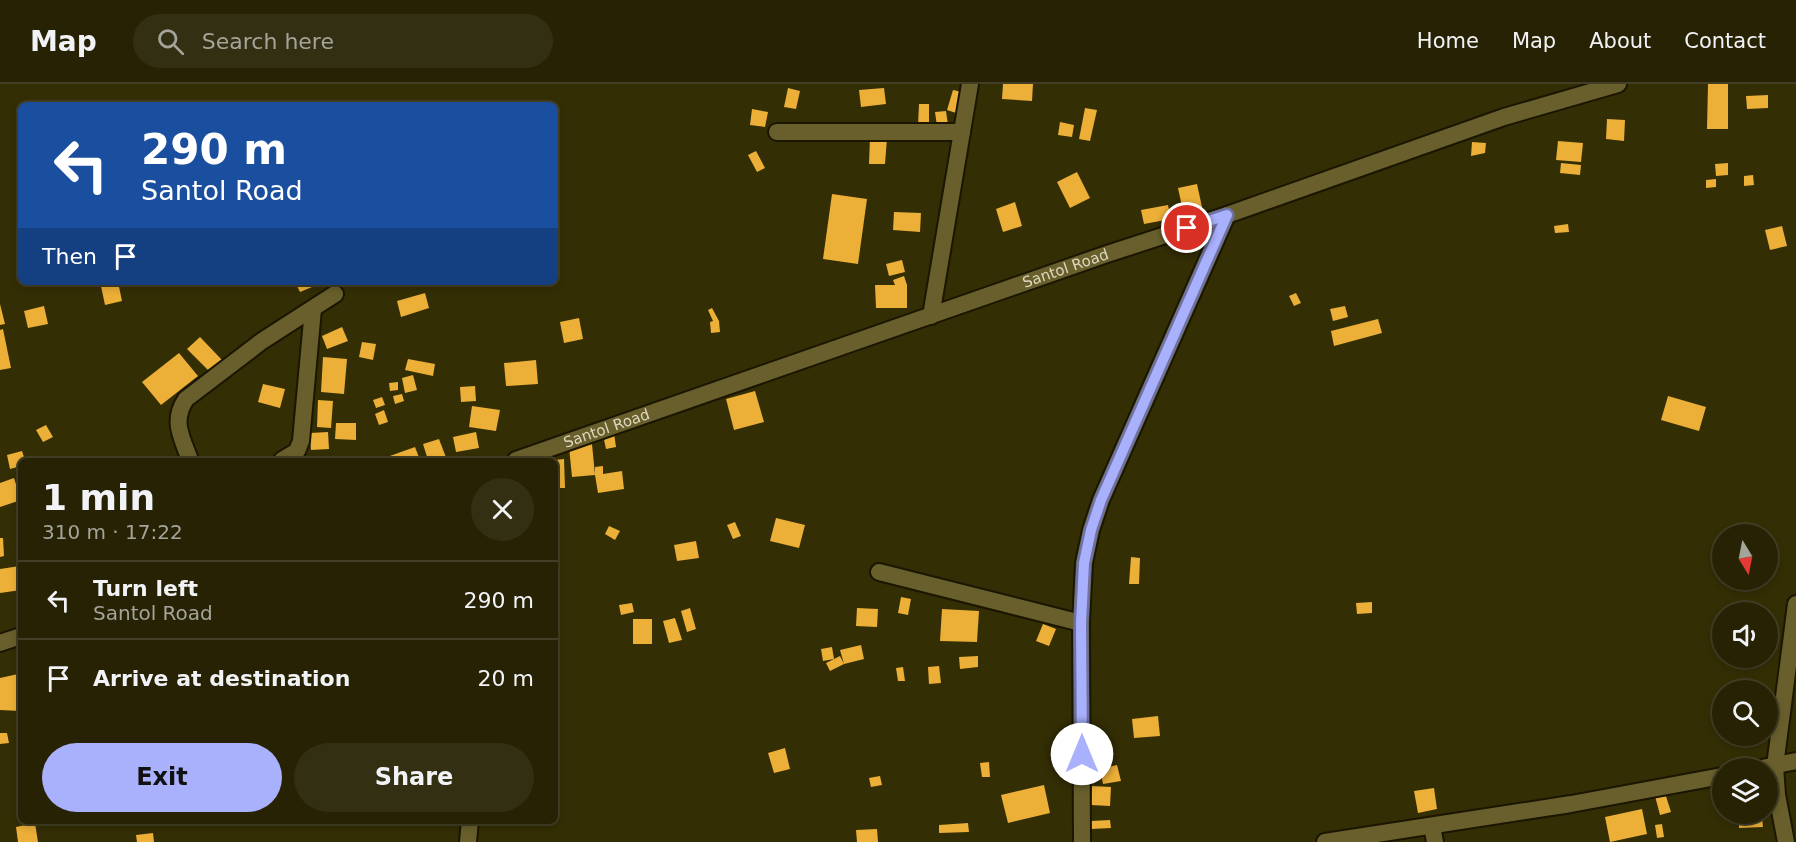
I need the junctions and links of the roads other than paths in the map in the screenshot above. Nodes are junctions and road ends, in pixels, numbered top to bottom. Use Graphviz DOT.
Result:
graph roads {
  1 [pos="970,84"];
  2 [pos="1618,84"];
  3 [pos="777,132"];
  4 [pos="962,132"];
  5 [pos="1227,215"];
  6 [pos="335,294"];
  7 [pos="313,309"];
  8 [pos="931,316"];
  9 [pos="189,458"];
  10 [pos="285,458"];
  11 [pos="522,458"];
  12 [pos="879,572"];
  13 [pos="1796,604"];
  14 [pos="1081,623"];
  15 [pos="18,637"];
  16 [pos="0,643"];
  17 [pos="1770,758"];
  18 [pos="1796,761"];
  19 [pos="1778,765"];
  20 [pos="1712,778"];
  21 [pos="1778,800"];
  22 [pos="470,824"];
  23 [pos="1433,834"];
  24 [pos="468,842"];
  25 [pos="1082,842"];
  26 [pos="1325,842"];
  27 [pos="1786,842"];
  1 -- 4 [label="street"];
  2 -- 5 [label="street, Santol Road"];
  3 -- 4 [label="street"];
  4 -- 8 [label="street"];
  5 -- 8 [label="street, Santol Road"];
  5 -- 14 [label="street"];
  6 -- 7 [label="street"];
  7 -- 9 [label="street"];
  7 -- 10 [label="street"];
  8 -- 11 [label="street, Santol Road"];
  12 -- 14 [label="street"];
  13 -- 17 [label="street"];
  14 -- 25 [label="street"];
  15 -- 16 [label="street"];
  18 -- 19 [label="street"];
  20 -- 23 [label="street"];
  21 -- 27 [label="street"];
  22 -- 24 [label="street"];
  23 -- 26 [label="street"];
}
